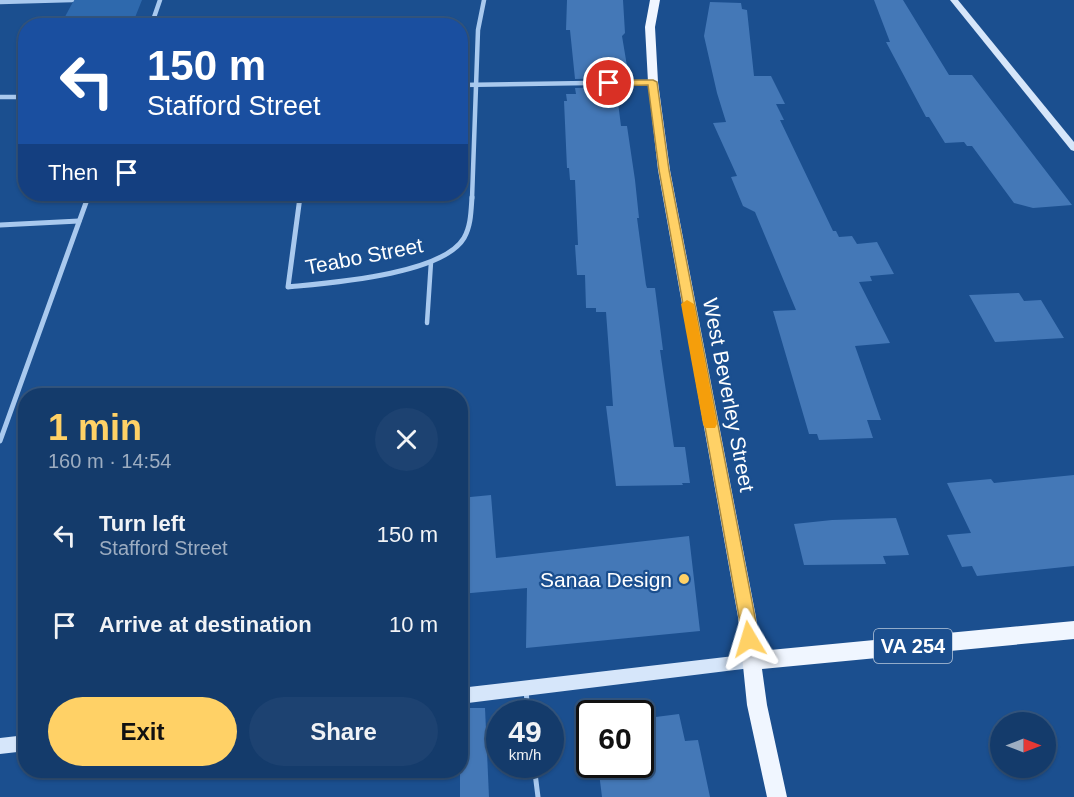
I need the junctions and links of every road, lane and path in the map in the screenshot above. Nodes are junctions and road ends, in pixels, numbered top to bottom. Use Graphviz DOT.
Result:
graph roads {
  1 [pos="72,0"];
  2 [pos="160,0"];
  3 [pos="484,0"];
  4 [pos="655,0"];
  5 [pos="954,0"];
  6 [pos="0,2"];
  7 [pos="154,18"];
  8 [pos="653,82"];
  9 [pos="477,84"];
  10 [pos="468,85"];
  11 [pos="0,97"];
  12 [pos="18,97"];
  13 [pos="1074,148"];
  14 [pos="87,201"];
  15 [pos="299,201"];
  16 [pos="80,221"];
  17 [pos="0,225"];
  18 [pos="431,262"];
  19 [pos="427,323"];
  20 [pos="19,388"];
  21 [pos="18,392"];
  22 [pos="0,441"];
  23 [pos="1074,630"];
  24 [pos="751,661"];
  25 [pos="526,689"];
  26 [pos="468,695"];
  27 [pos="527,700"];
  28 [pos="18,744"];
  29 [pos="0,746"];
  30 [pos="536,778"];
  31 [pos="538,797"];
  32 [pos="777,797"];
  1 -- 6 [label="street"];
  2 -- 7 [label="street"];
  3 -- 9 [label="street, Teabo Street"];
  4 -- 8 [label="main road, West Beverley Street"];
  5 -- 13 [label="street"];
  8 -- 9 [label="street"];
  8 -- 24 [label="main road, West Beverley Street"];
  9 -- 10 [label="street"];
  9 -- 18 [label="street, Teabo Street"];
  11 -- 12 [label="street"];
  14 -- 16 [label="street"];
  15 -- 18 [label="street, Teabo Street"];
  16 -- 17 [label="street"];
  16 -- 20 [label="street"];
  18 -- 19 [label="lane"];
  21 -- 22 [label="street"];
  23 -- 24 [label="main road, VA 254"];
  24 -- 25 [label="street"];
  24 -- 32 [label="main road, West Beverley Street"];
  25 -- 26 [label="street"];
  25 -- 27 [label="lane"];
  28 -- 29 [label="street"];
  30 -- 31 [label="lane"];
}
